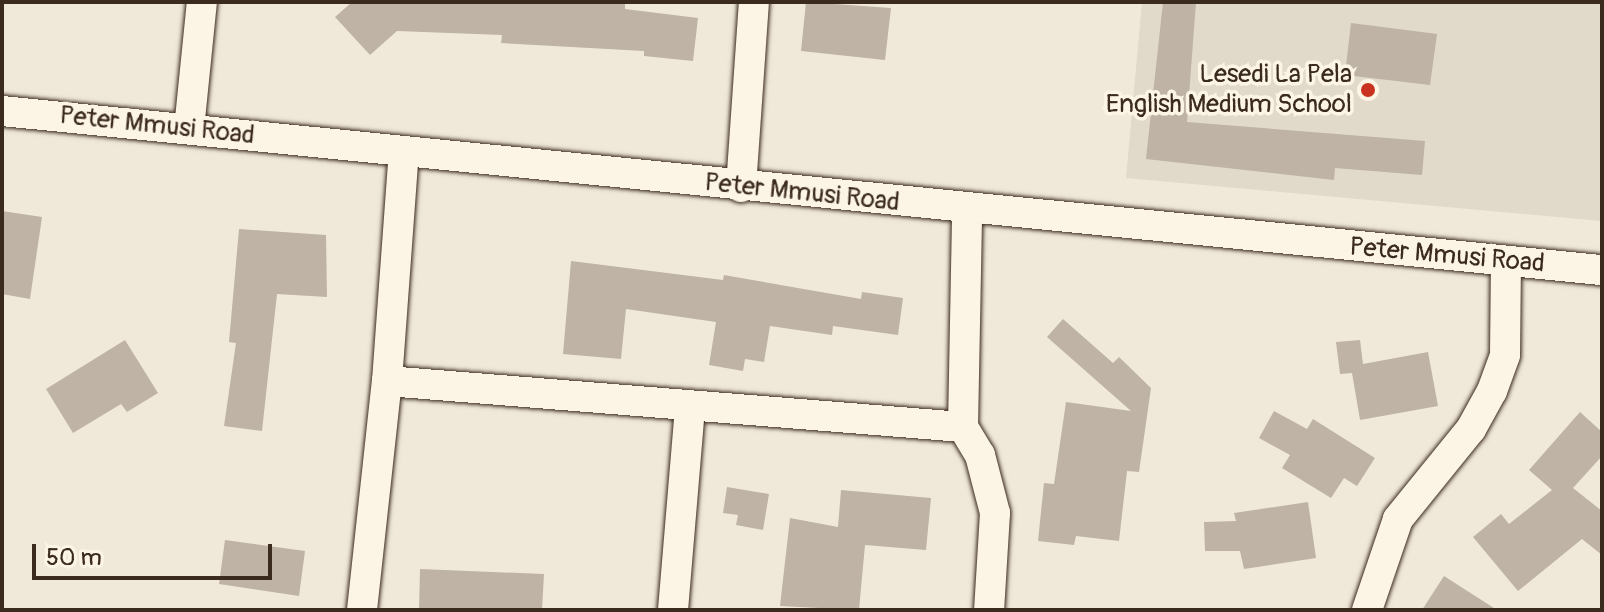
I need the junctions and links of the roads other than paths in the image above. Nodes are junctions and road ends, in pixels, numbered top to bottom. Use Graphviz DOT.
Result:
graph roads {
  1 [pos="202,2"];
  2 [pos="754,2"];
  3 [pos="2,111"];
  4 [pos="189,129"];
  5 [pos="404,152"];
  6 [pos="741,187"];
  7 [pos="967,210"];
  8 [pos="1506,261"];
  9 [pos="1602,270"];
  10 [pos="387,381"];
  11 [pos="690,409"];
  12 [pos="963,427"];
  13 [pos="362,610"];
  14 [pos="673,610"];
  15 [pos="989,610"];
  16 [pos="1367,610"];
  1 -- 4 [label="street"];
  2 -- 6 [label="street"];
  3 -- 4 [label="street, Peter Mmusi Road"];
  4 -- 5 [label="street, Peter Mmusi Road"];
  5 -- 6 [label="street, Peter Mmusi Road"];
  5 -- 10 [label="street"];
  6 -- 7 [label="street, Peter Mmusi Road"];
  7 -- 8 [label="street, Peter Mmusi Road"];
  7 -- 12 [label="street"];
  8 -- 9 [label="street, Peter Mmusi Road"];
  8 -- 16 [label="street"];
  10 -- 11 [label="street"];
  10 -- 13 [label="street"];
  11 -- 12 [label="street"];
  11 -- 14 [label="street"];
  12 -- 15 [label="street"];
}
